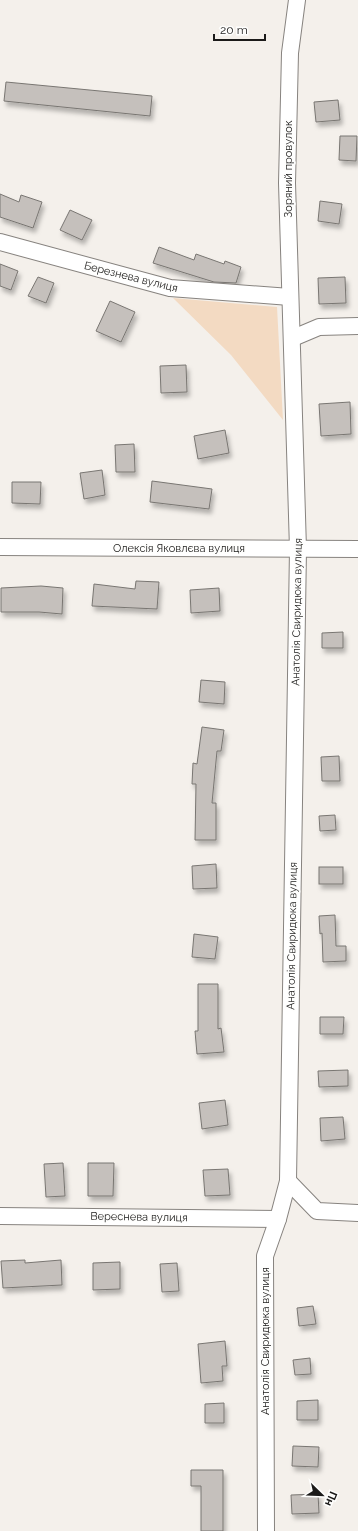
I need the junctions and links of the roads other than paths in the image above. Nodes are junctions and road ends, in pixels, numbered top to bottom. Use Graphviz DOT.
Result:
graph roads {
  1 [pos="297,0"];
  2 [pos="0,242"];
  3 [pos="290,297"];
  4 [pos="358,326"];
  5 [pos="293,338"];
  6 [pos="0,547"];
  7 [pos="298,549"];
  8 [pos="358,549"];
  9 [pos="288,1181"];
  10 [pos="358,1213"];
  11 [pos="0,1216"];
  12 [pos="278,1219"];
  13 [pos="266,1531"];
  1 -- 3 [label="street, Зоряний провулок"];
  2 -- 3 [label="street, Березнева вулиця"];
  3 -- 5 [label="street, Зоряний провулок"];
  4 -- 5 [label="street"];
  5 -- 7 [label="street, Анатолія Свиридюка вулиця"];
  6 -- 7 [label="street, Олексія Яковлєва вулиця"];
  7 -- 8 [label="street, Олексія Яковлєва вулиця"];
  7 -- 9 [label="street, Анатолія Свиридюка вулиця"];
  9 -- 10 [label="street"];
  9 -- 12 [label="street, Анатолія Свиридюка вулиця"];
  11 -- 12 [label="street, Вереснева вулиця"];
  12 -- 13 [label="street, Анатолія Свиридюка вулиця"];
}
